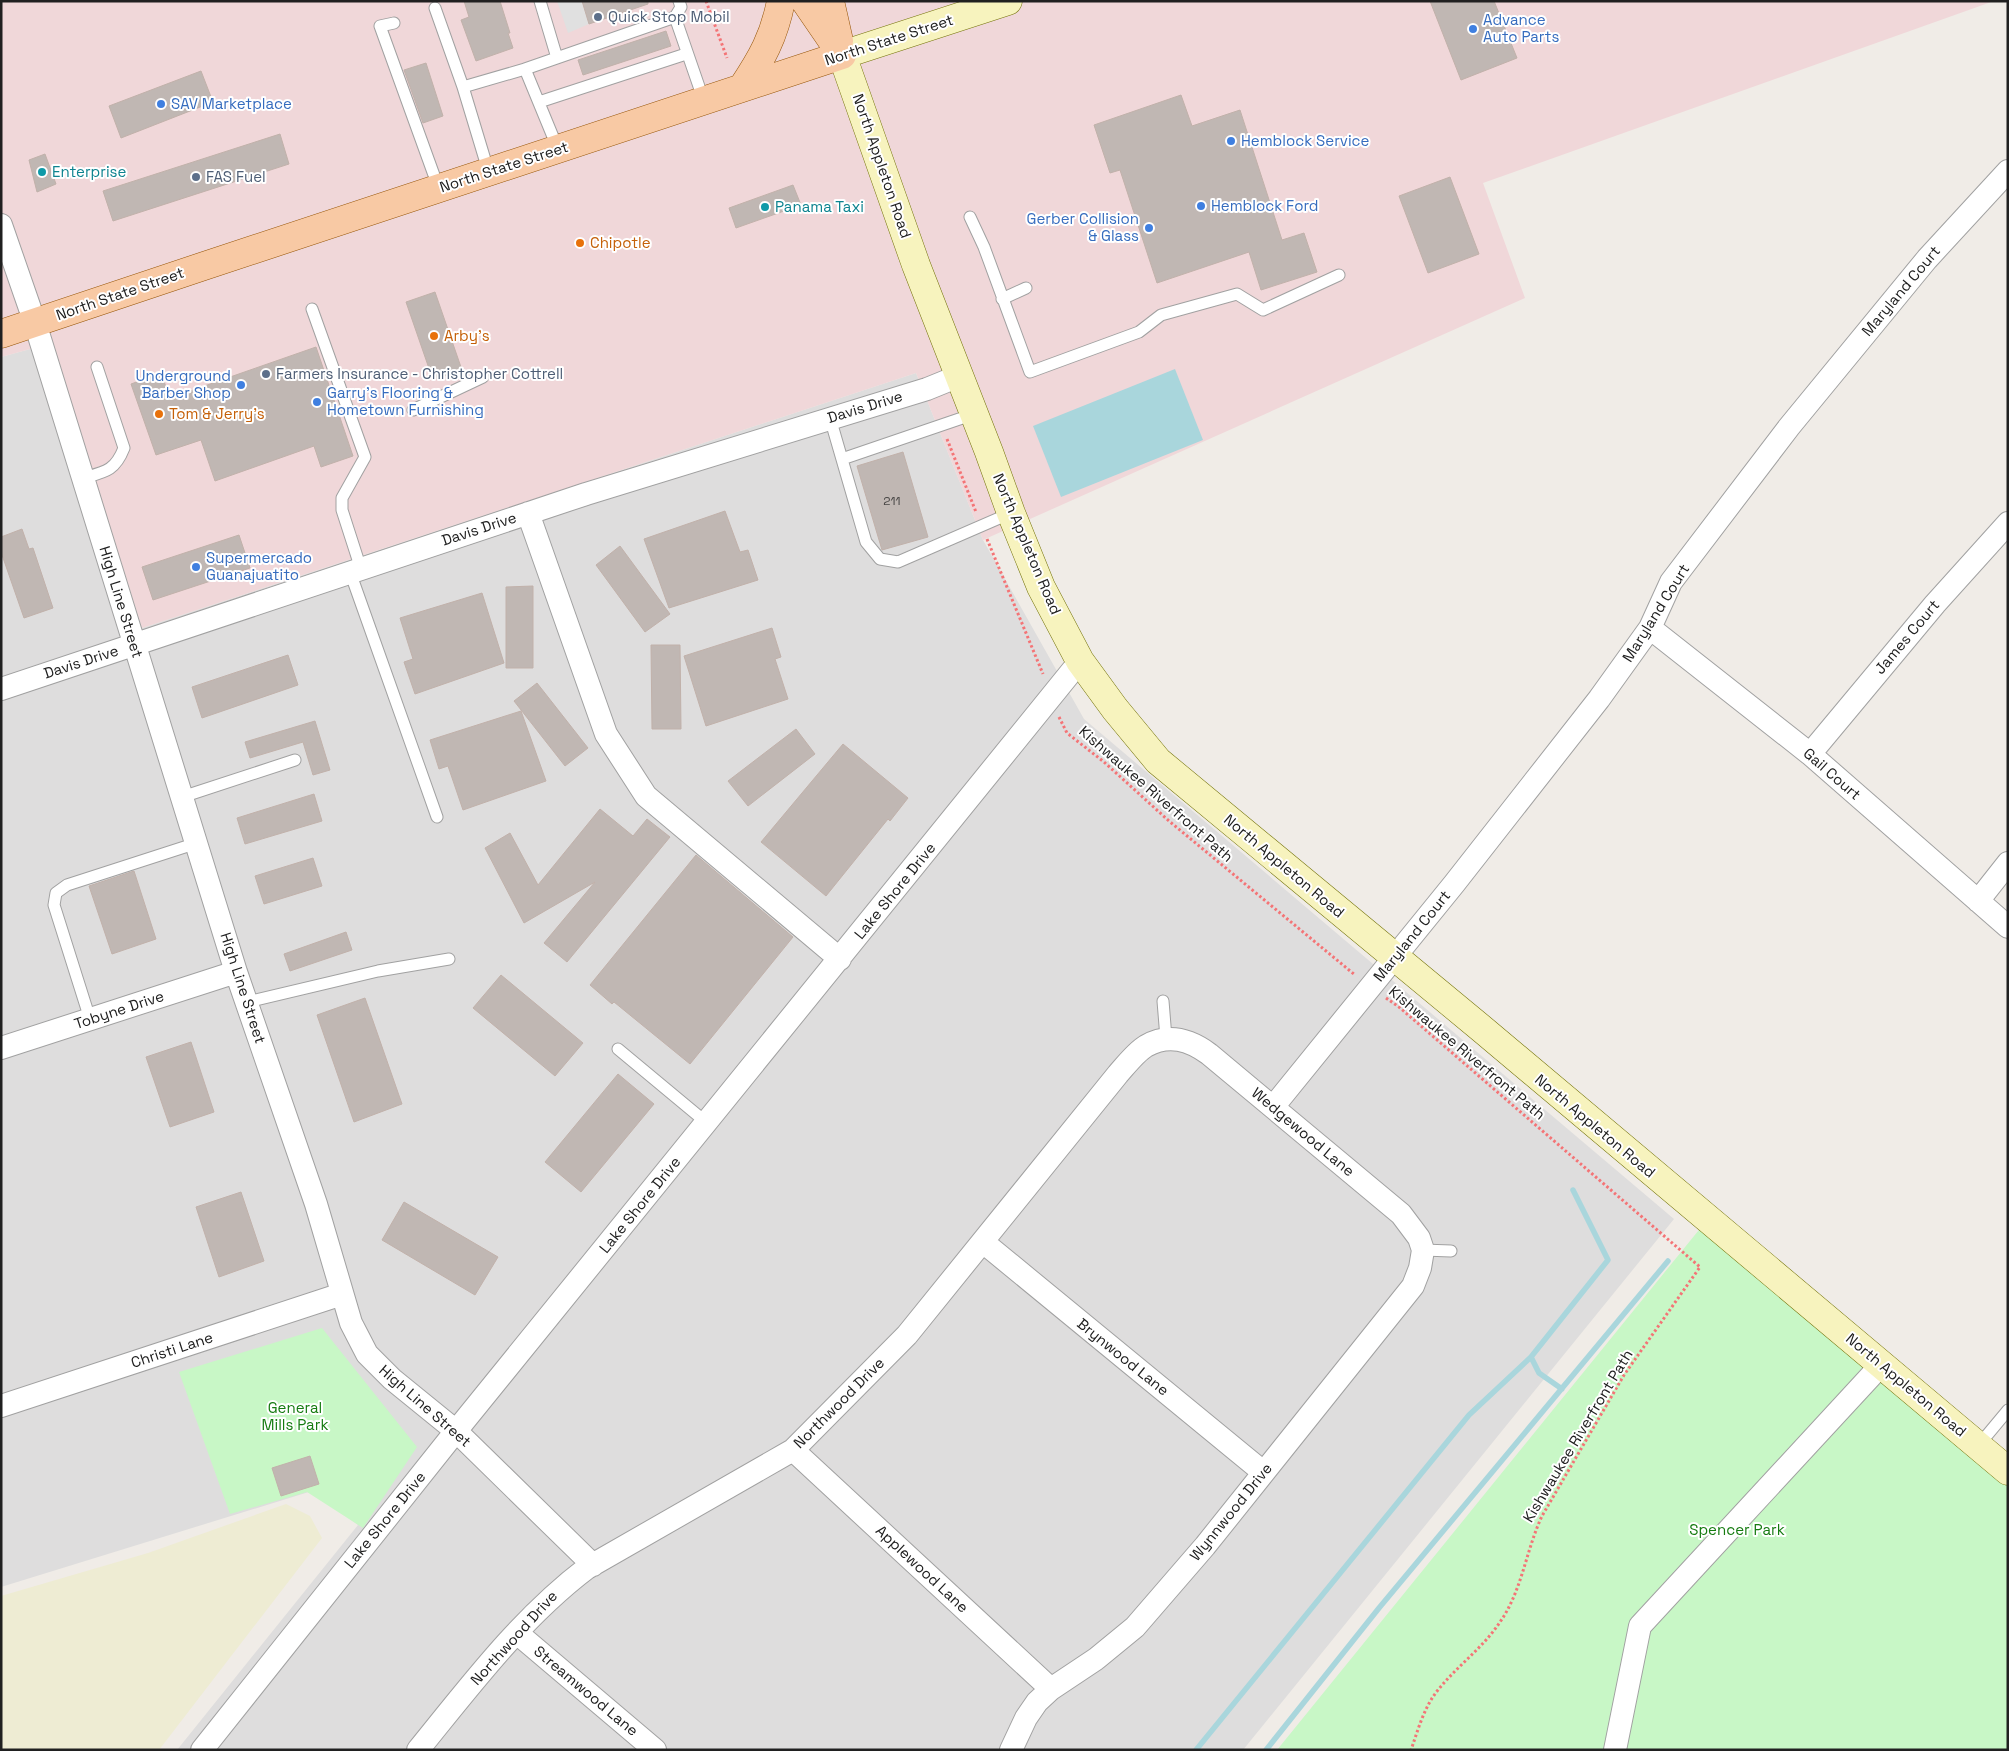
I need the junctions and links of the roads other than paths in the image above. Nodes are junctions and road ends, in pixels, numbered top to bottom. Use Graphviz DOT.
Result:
graph roads {
  1 [pos="540,1"];
  2 [pos="679,1"];
  3 [pos="781,1"];
  4 [pos="805,1"];
  5 [pos="830,1"];
  6 [pos="1008,1"];
  7 [pos="435,8"];
  8 [pos="675,17"];
  9 [pos="394,23"];
  10 [pos="686,54"];
  11 [pos="842,55"];
  12 [pos="557,58"];
  13 [pos="525,69"];
  14 [pos="463,87"];
  15 [pos="742,88"];
  16 [pos="704,101"];
  17 [pos="538,102"];
  18 [pos="558,149"];
  19 [pos="2008,171"];
  20 [pos="489,172"];
  21 [pos="439,189"];
  22 [pos="970,217"];
  23 [pos="1,225"];
  24 [pos="1339,275"];
  25 [pos="1026,288"];
  26 [pos="1002,299"];
  27 [pos="312,309"];
  28 [pos="35,323"];
  29 [pos="1,334"];
  30 [pos="97,367"];
  31 [pos="959,376"];
  32 [pos="482,377"];
  33 [pos="413,410"];
  34 [pos="974,414"];
  35 [pos="830,418"];
  36 [pos="842,459"];
  37 [pos="83,478"];
  38 [pos="528,513"];
  39 [pos="1011,513"];
  40 [pos="2008,523"];
  41 [pos="355,571"];
  42 [pos="1650,628"];
  43 [pos="134,644"];
  44 [pos="1080,662"];
  45 [pos="1,689"];
  46 [pos="1810,754"];
  47 [pos="294,760"];
  48 [pos="182,797"];
  49 [pos="437,816"];
  50 [pos="197,843"];
  51 [pos="2008,863"];
  52 [pos="1978,901"];
  53 [pos="2008,927"];
  54 [pos="1394,958"];
  55 [pos="449,959"];
  56 [pos="840,959"];
  57 [pos="236,972"];
  58 [pos="1163,1001"];
  59 [pos="247,1002"];
  60 [pos="90,1019"];
  61 [pos="1166,1038"];
  62 [pos="1,1048"];
  63 [pos="618,1049"];
  64 [pos="1274,1107"];
  65 [pos="707,1122"];
  66 [pos="983,1242"];
  67 [pos="1423,1250"];
  68 [pos="1451,1251"];
  69 [pos="342,1294"];
  70 [pos="1882,1364"];
  71 [pos="1,1406"];
  72 [pos="2008,1410"];
  73 [pos="456,1431"];
  74 [pos="1978,1446"];
  75 [pos="793,1450"];
  76 [pos="2008,1471"];
  77 [pos="1263,1472"];
  78 [pos="593,1565"];
  79 [pos="517,1632"];
  80 [pos="1051,1688"];
  81 [pos="202,1750"];
  82 [pos="418,1750"];
  83 [pos="655,1750"];
  84 [pos="1011,1750"];
  85 [pos="1615,1750"];
  1 -- 12 [label="lane"];
  2 -- 8 [label="lane"];
  3 -- 15 [label="main road"];
  4 -- 11 [label="main road"];
  5 -- 11 [label="main road"];
  6 -- 11 [label="main road, North State Street"];
  7 -- 14 [label="lane"];
  8 -- 10 [label="lane"];
  8 -- 12 [label="lane"];
  9 -- 21 [label="lane"];
  10 -- 16 [label="lane"];
  10 -- 17 [label="lane"];
  11 -- 15 [label="main road, North State Street"];
  11 -- 31 [label="main road, North Appleton Road"];
  12 -- 13 [label="lane"];
  13 -- 14 [label="lane"];
  13 -- 17 [label="lane"];
  14 -- 20 [label="lane"];
  15 -- 16 [label="main road, North State Street"];
  16 -- 18 [label="main road, North State Street"];
  17 -- 18 [label="lane"];
  18 -- 20 [label="main road, North State Street"];
  19 -- 42 [label="street, Maryland Court"];
  20 -- 21 [label="main road, North State Street"];
  21 -- 28 [label="main road, North State Street"];
  22 -- 26 [label="lane"];
  23 -- 28 [label="street, High Line Street"];
  24 -- 26 [label="lane"];
  25 -- 26 [label="lane"];
  27 -- 41 [label="lane"];
  28 -- 29 [label="main road, North State Street"];
  28 -- 37 [label="street, High Line Street"];
  30 -- 37 [label="lane"];
  31 -- 34 [label="main road, North Appleton Road"];
  31 -- 35 [label="street, Davis Drive"];
  32 -- 33 [label="lane"];
  34 -- 36 [label="lane"];
  34 -- 39 [label="main road, North Appleton Road"];
  35 -- 36 [label="lane"];
  35 -- 38 [label="street, Davis Drive"];
  36 -- 39 [label="lane"];
  37 -- 43 [label="street, High Line Street"];
  38 -- 41 [label="street, Davis Drive"];
  38 -- 56 [label="street"];
  39 -- 44 [label="main road, North Appleton Road"];
  40 -- 46 [label="street, James Court"];
  41 -- 43 [label="street, Davis Drive"];
  41 -- 49 [label="lane"];
  42 -- 46 [label="street, Gail Court"];
  42 -- 54 [label="street, Maryland Court"];
  43 -- 45 [label="street, Davis Drive"];
  43 -- 48 [label="street, High Line Street"];
  44 -- 54 [label="main road, North Appleton Road"];
  44 -- 56 [label="street, Lake Shore Drive"];
  46 -- 52 [label="street, Gail Court"];
  47 -- 48 [label="lane"];
  48 -- 50 [label="street, High Line Street"];
  50 -- 57 [label="street, High Line Street"];
  50 -- 60 [label="lane"];
  51 -- 52 [label="street"];
  52 -- 53 [label="street, Gail Court"];
  54 -- 64 [label="street, Maryland Court"];
  54 -- 70 [label="main road, North Appleton Road"];
  55 -- 59 [label="lane"];
  56 -- 65 [label="street, Lake Shore Drive"];
  57 -- 59 [label="street, High Line Street"];
  57 -- 60 [label="street, Tobyne Drive"];
  58 -- 61 [label="lane"];
  59 -- 69 [label="street, High Line Street"];
  60 -- 62 [label="street, Tobyne Drive"];
  61 -- 64 [label="street, Wedgewood Lane"];
  61 -- 66 [label="street, Northwood Drive"];
  63 -- 65 [label="lane"];
  64 -- 67 [label="street, Wedgewood Lane"];
  65 -- 73 [label="street, Lake Shore Drive"];
  66 -- 75 [label="street, Northwood Drive"];
  66 -- 77 [label="street, Brynwood Lane"];
  67 -- 68 [label="lane"];
  67 -- 77 [label="street, Wynnwood Drive"];
  69 -- 71 [label="street, Christi Lane"];
  69 -- 73 [label="street, High Line Street"];
  70 -- 74 [label="main road, North Appleton Road"];
  70 -- 85 [label="street"];
  72 -- 74 [label="lane"];
  73 -- 78 [label="street, High Line Street"];
  73 -- 81 [label="street, Lake Shore Drive"];
  74 -- 76 [label="main road, North Appleton Road"];
  75 -- 78 [label="street, Northwood Drive"];
  75 -- 80 [label="street, Applewood Lane"];
  77 -- 80 [label="street, Wynnwood Drive"];
  78 -- 79 [label="street, Northwood Drive"];
  79 -- 82 [label="street, Northwood Drive"];
  79 -- 83 [label="street, Streamwood Lane"];
  80 -- 84 [label="street, Wynnwood Drive"];
}
